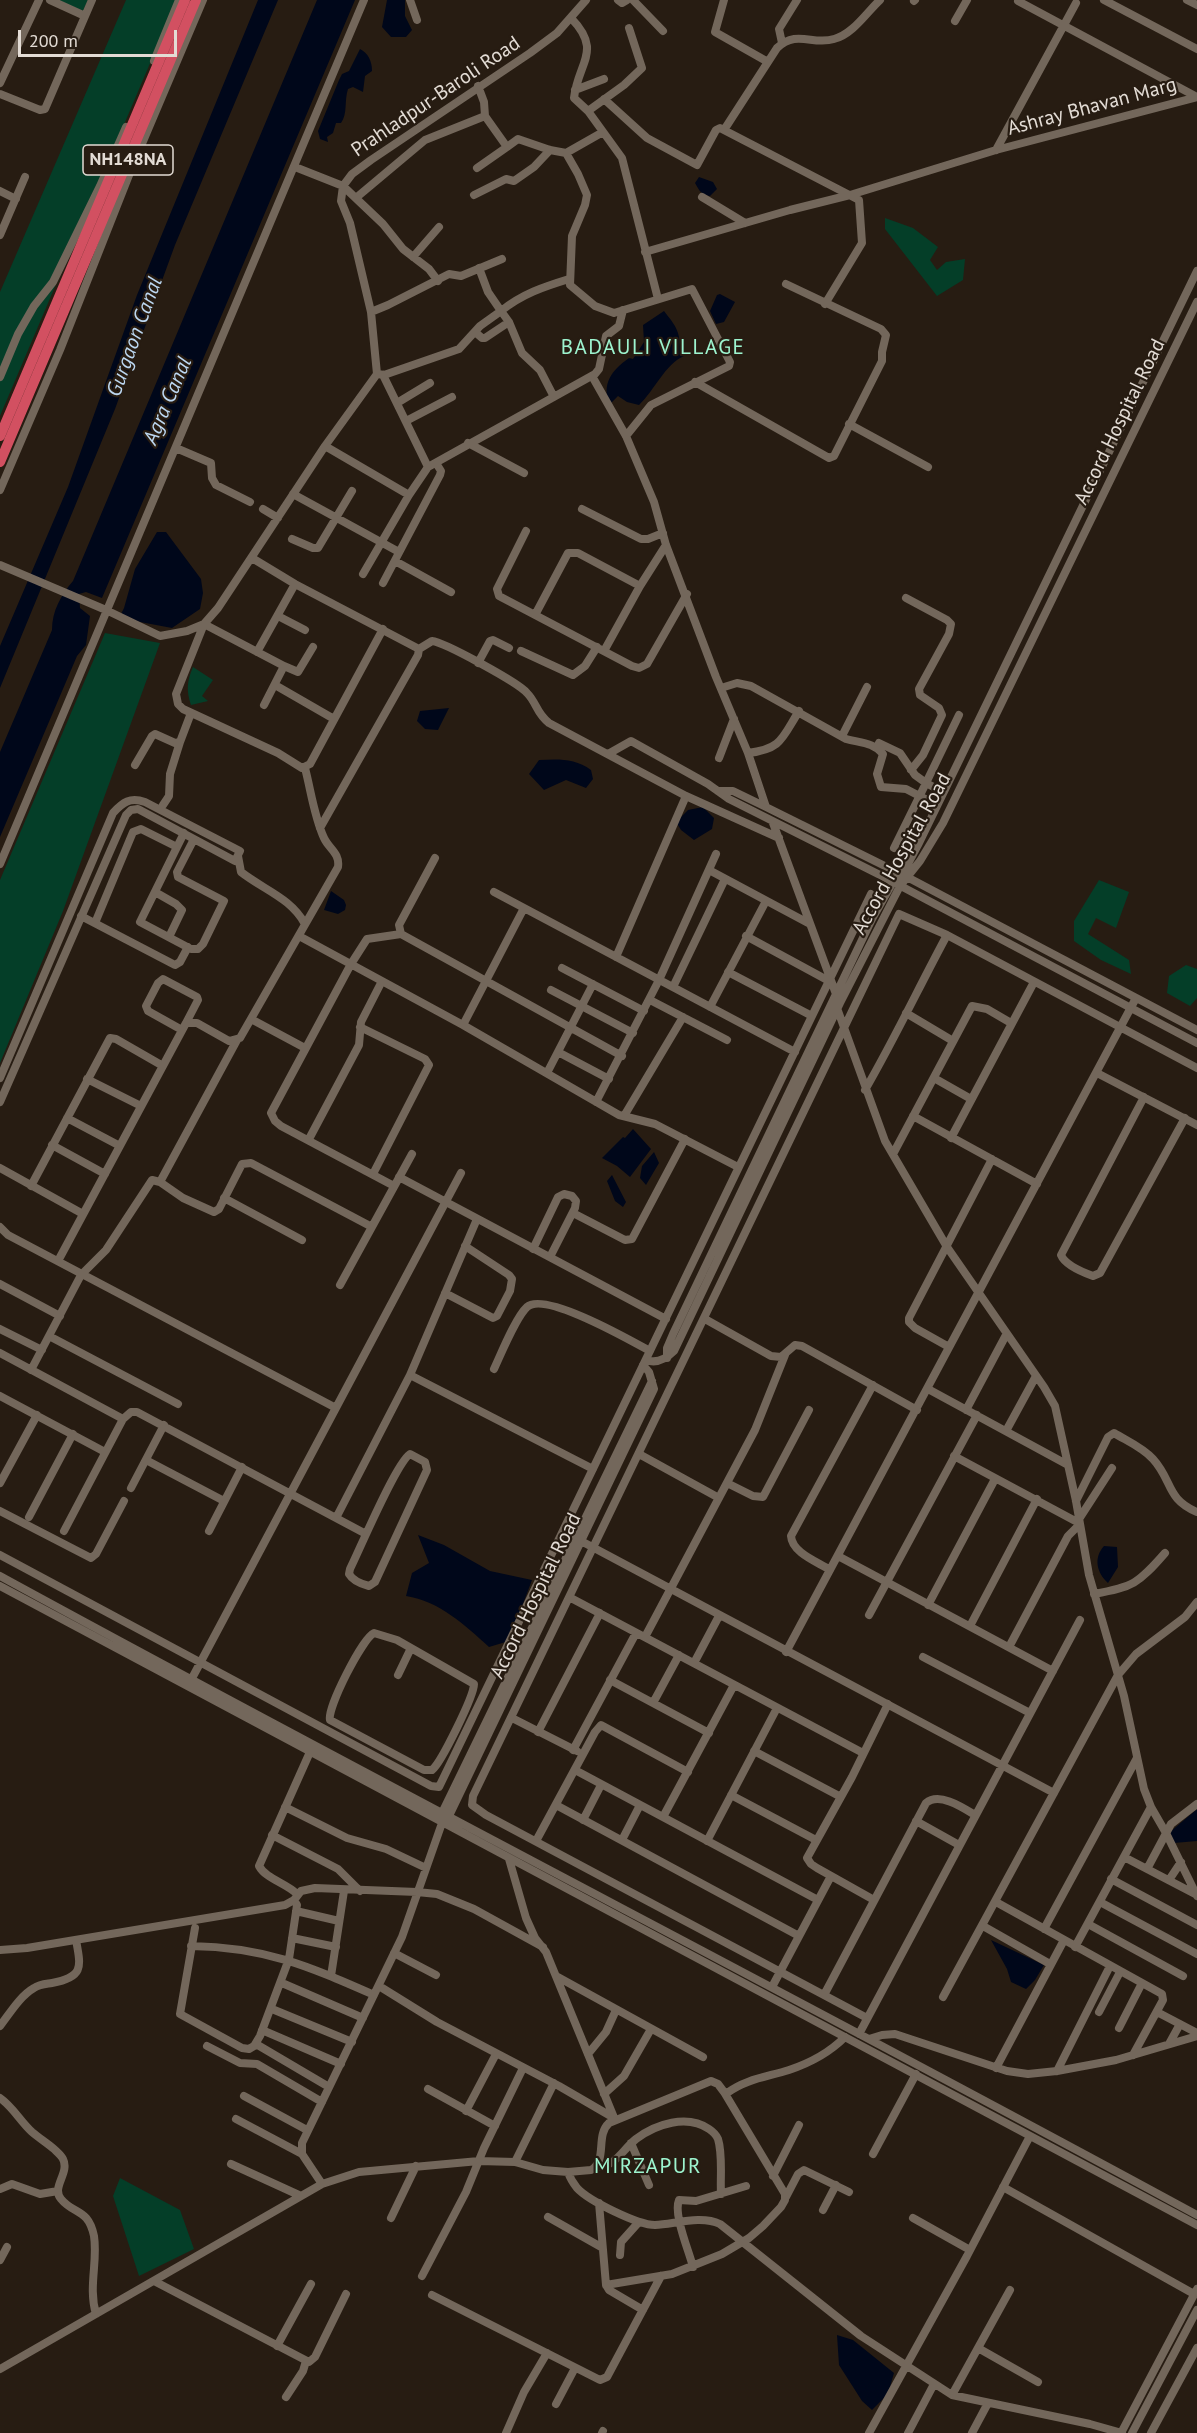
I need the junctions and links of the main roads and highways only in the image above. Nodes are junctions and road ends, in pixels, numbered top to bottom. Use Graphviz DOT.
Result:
graph roads {
  1 [pos="185,0"];
  2 [pos="196,0"];
  3 [pos="56,319"];
  4 [pos="0,436"];
  5 [pos="0,462"];
  1 -- 3 [label="highway, NH148NA"];
  2 -- 3 [label="highway, NH148NA"];
  3 -- 4 [label="highway, NH148NA"];
  3 -- 5 [label="highway, NH148NA"];
}
